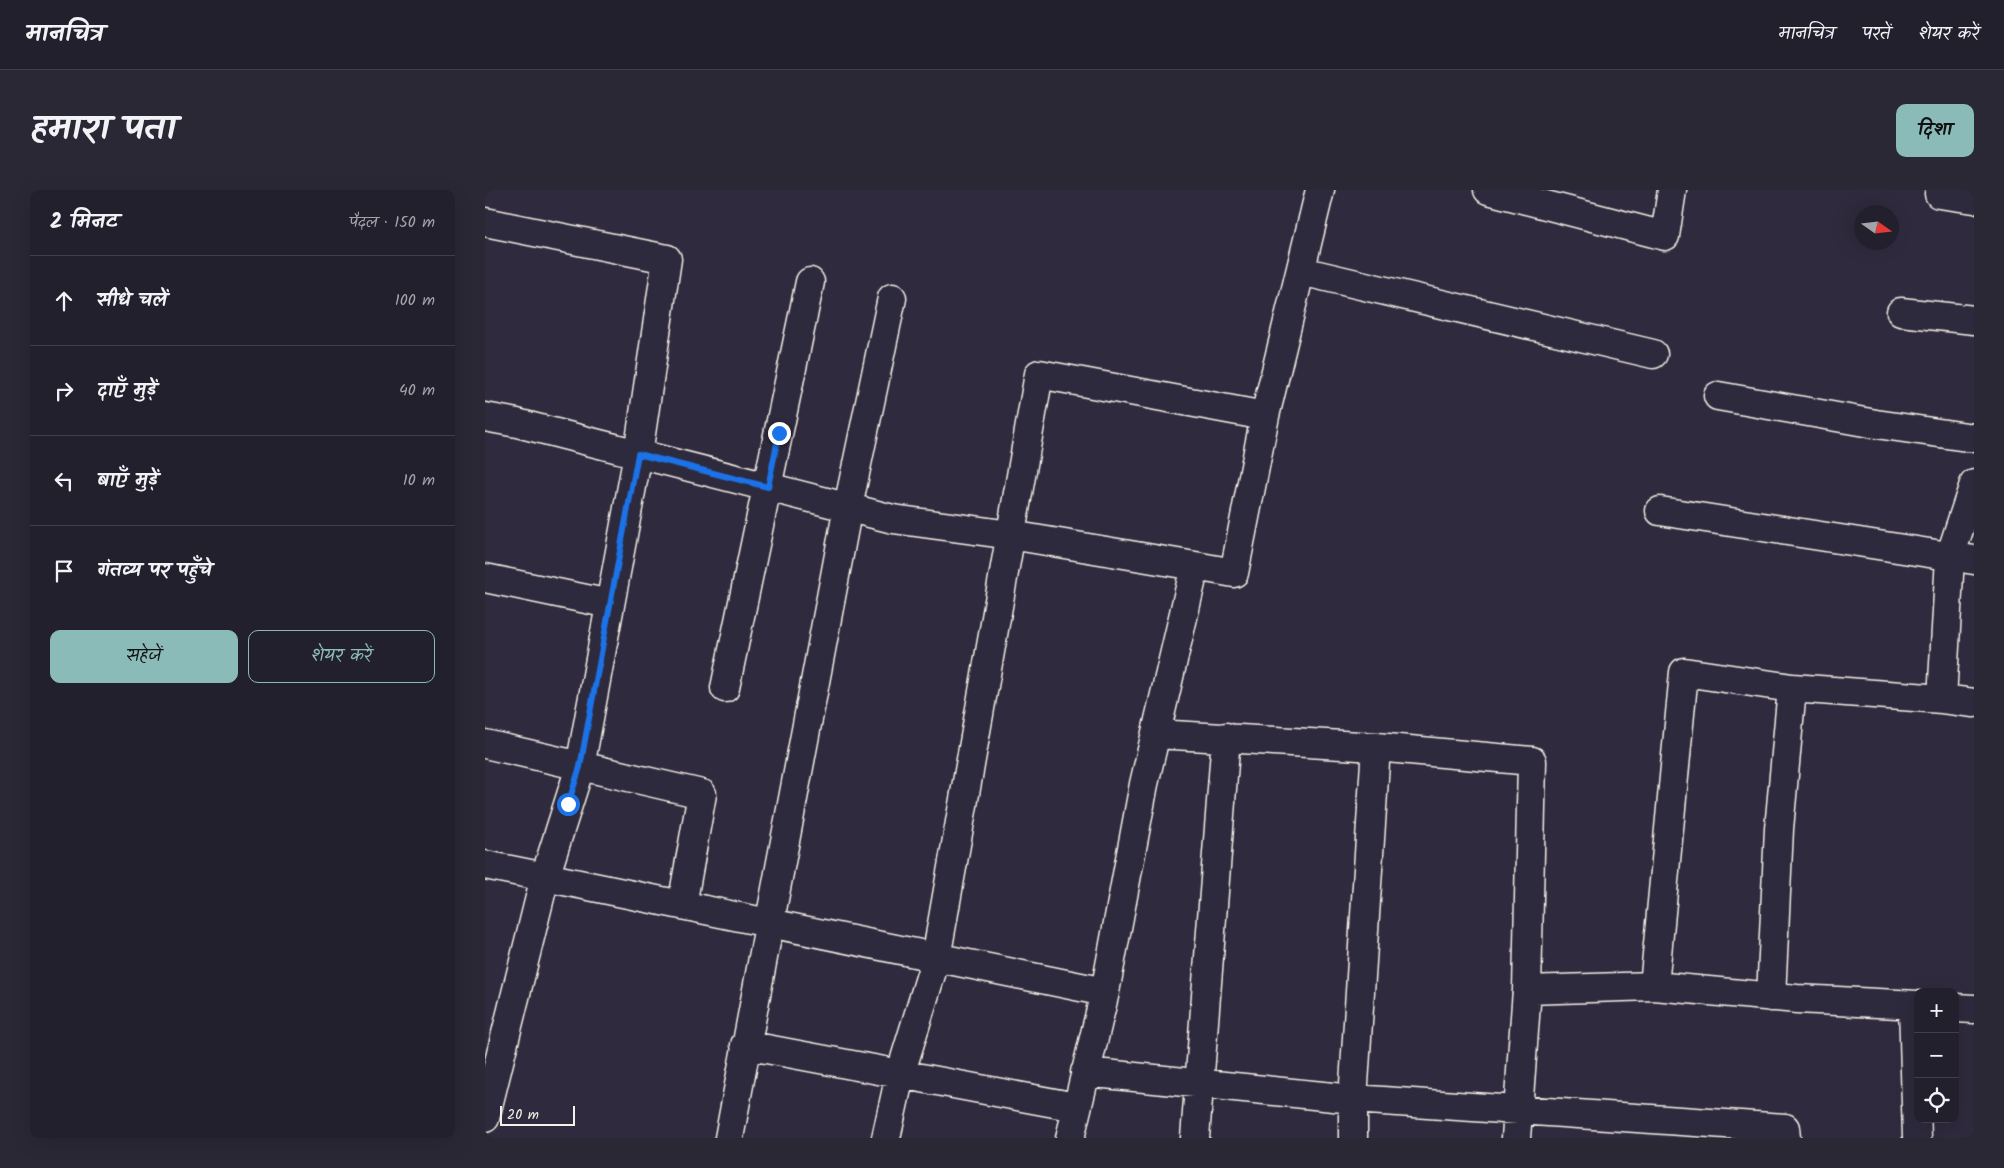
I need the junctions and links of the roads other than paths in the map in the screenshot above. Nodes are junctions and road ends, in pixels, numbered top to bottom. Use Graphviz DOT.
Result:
graph roads {
  1 [pos="1320,190"];
  2 [pos="1488,190"];
  3 [pos="1672,190"];
  4 [pos="1939,194"];
  5 [pos="1974,199"];
  6 [pos="485,222"];
  7 [pos="1301,271"];
  8 [pos="810,282"];
  9 [pos="892,298"];
  10 [pos="1901,312"];
  11 [pos="1974,320"];
  12 [pos="1653,354"];
  13 [pos="1718,396"];
  14 [pos="1265,416"];
  15 [pos="485,417"];
  16 [pos="1974,438"];
  17 [pos="638,454"];
  18 [pos="1974,484"];
  19 [pos="768,487"];
  20 [pos="848,507"];
  21 [pos="1660,510"];
  22 [pos="1011,535"];
  23 [pos="1962,559"];
  24 [pos="1195,566"];
  25 [pos="485,578"];
  26 [pos="610,604"];
  27 [pos="725,688"];
  28 [pos="1792,688"];
  29 [pos="1942,699"];
  30 [pos="1974,703"];
  31 [pos="1156,734"];
  32 [pos="1226,737"];
  33 [pos="485,744"];
  34 [pos="1376,748"];
  35 [pos="580,767"];
  36 [pos="485,865"];
  37 [pos="545,877"];
  38 [pos="682,904"];
  39 [pos="770,925"];
  40 [pos="936,958"];
  41 [pos="1655,986"];
  42 [pos="1527,990"];
  43 [pos="1105,992"];
  44 [pos="1771,997"];
  45 [pos="1914,1005"];
  46 [pos="1959,1008"];
  47 [pos="1974,1009"];
  48 [pos="1916,1033"];
  49 [pos="745,1045"];
  50 [pos="1085,1072"];
  51 [pos="900,1075"];
  52 [pos="1199,1085"];
  53 [pos="1353,1099"];
  54 [pos="487,1106"];
  55 [pos="1077,1107"];
  56 [pos="1518,1110"];
  57 [pos="1673,1130"];
  58 [pos="729,1138"];
  59 [pos="886,1138"];
  60 [pos="1069,1138"];
  61 [pos="1195,1138"];
  62 [pos="1353,1138"];
  63 [pos="1517,1138"];
  64 [pos="1785,1138"];
  65 [pos="1917,1138"];
  1 -- 7 [label="street"];
  2 -- 3 [label="street"];
  4 -- 5 [label="street"];
  6 -- 17 [label="street"];
  7 -- 12 [label="street"];
  7 -- 14 [label="street"];
  8 -- 19 [label="street"];
  9 -- 20 [label="street"];
  10 -- 11 [label="street"];
  13 -- 16 [label="street"];
  14 -- 22 [label="street"];
  14 -- 24 [label="street"];
  15 -- 17 [label="street"];
  17 -- 19 [label="street"];
  17 -- 26 [label="street"];
  18 -- 23 [label="street"];
  19 -- 20 [label="street"];
  19 -- 27 [label="street"];
  20 -- 22 [label="street"];
  20 -- 39 [label="street"];
  21 -- 23 [label="street"];
  22 -- 24 [label="street"];
  22 -- 40 [label="street"];
  23 -- 29 [label="street"];
  24 -- 31 [label="street"];
  25 -- 26 [label="street"];
  26 -- 35 [label="street"];
  28 -- 29 [label="street"];
  28 -- 41 [label="street"];
  28 -- 44 [label="street"];
  29 -- 30 [label="street"];
  31 -- 32 [label="street"];
  31 -- 43 [label="street"];
  32 -- 34 [label="street"];
  32 -- 52 [label="street"];
  33 -- 35 [label="street"];
  34 -- 42 [label="street"];
  34 -- 53 [label="street"];
  35 -- 37 [label="street"];
  35 -- 38 [label="street"];
  36 -- 37 [label="street"];
  37 -- 38 [label="street"];
  37 -- 54 [label="street"];
  38 -- 39 [label="street"];
  39 -- 40 [label="street"];
  39 -- 49 [label="street"];
  40 -- 43 [label="street"];
  40 -- 51 [label="street"];
  41 -- 42 [label="street"];
  41 -- 44 [label="street"];
  42 -- 56 [label="street"];
  43 -- 50 [label="street"];
  44 -- 45 [label="street"];
  46 -- 47 [label="street"];
  48 -- 65 [label="street"];
  49 -- 51 [label="street"];
  49 -- 58 [label="street"];
  50 -- 52 [label="street"];
  50 -- 55 [label="street"];
  51 -- 55 [label="street"];
  51 -- 59 [label="street"];
  52 -- 53 [label="street"];
  52 -- 61 [label="street"];
  53 -- 56 [label="street"];
  53 -- 62 [label="street"];
  55 -- 60 [label="street"];
  56 -- 57 [label="street"];
  56 -- 63 [label="street"];
  57 -- 64 [label="street"];
}
